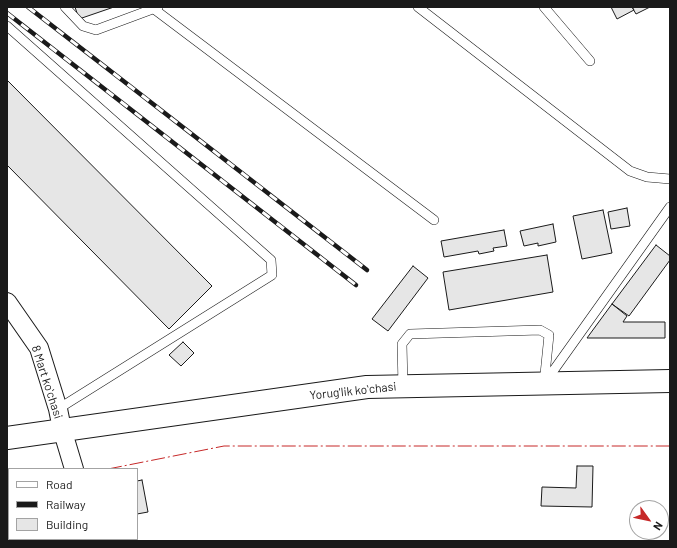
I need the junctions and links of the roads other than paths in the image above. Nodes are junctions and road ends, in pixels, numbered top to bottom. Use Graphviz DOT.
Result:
graph roads {
  1 [pos="66,7"];
  2 [pos="418,7"];
  3 [pos="544,7"];
  4 [pos="156,8"];
  5 [pos="7,26"];
  6 [pos="590,61"];
  7 [pos="670,178"];
  8 [pos="670,207"];
  9 [pos="434,220"];
  10 [pos="7,302"];
  11 [pos="670,381"];
  12 [pos="544,384"];
  13 [pos="403,386"];
  14 [pos="60,419"];
  15 [pos="7,438"];
  16 [pos="74,468"];
  1 -- 4 [label="lane"];
  2 -- 7 [label="lane"];
  3 -- 6 [label="lane"];
  4 -- 9 [label="lane"];
  5 -- 14 [label="lane"];
  8 -- 12 [label="lane"];
  10 -- 14 [label="street, 8 Mart koʻchasi"];
  11 -- 12 [label="main road, Yorug'lik koʻchasi"];
  12 -- 13 [label="main road, Yorug'lik koʻchasi"];
  12 -- 13 [label="lane"];
  13 -- 14 [label="main road, Yorug'lik koʻchasi"];
  14 -- 15 [label="main road, Yorug'lik koʻchasi"];
  14 -- 16 [label="street, 8 Mart koʻchasi"];
}
